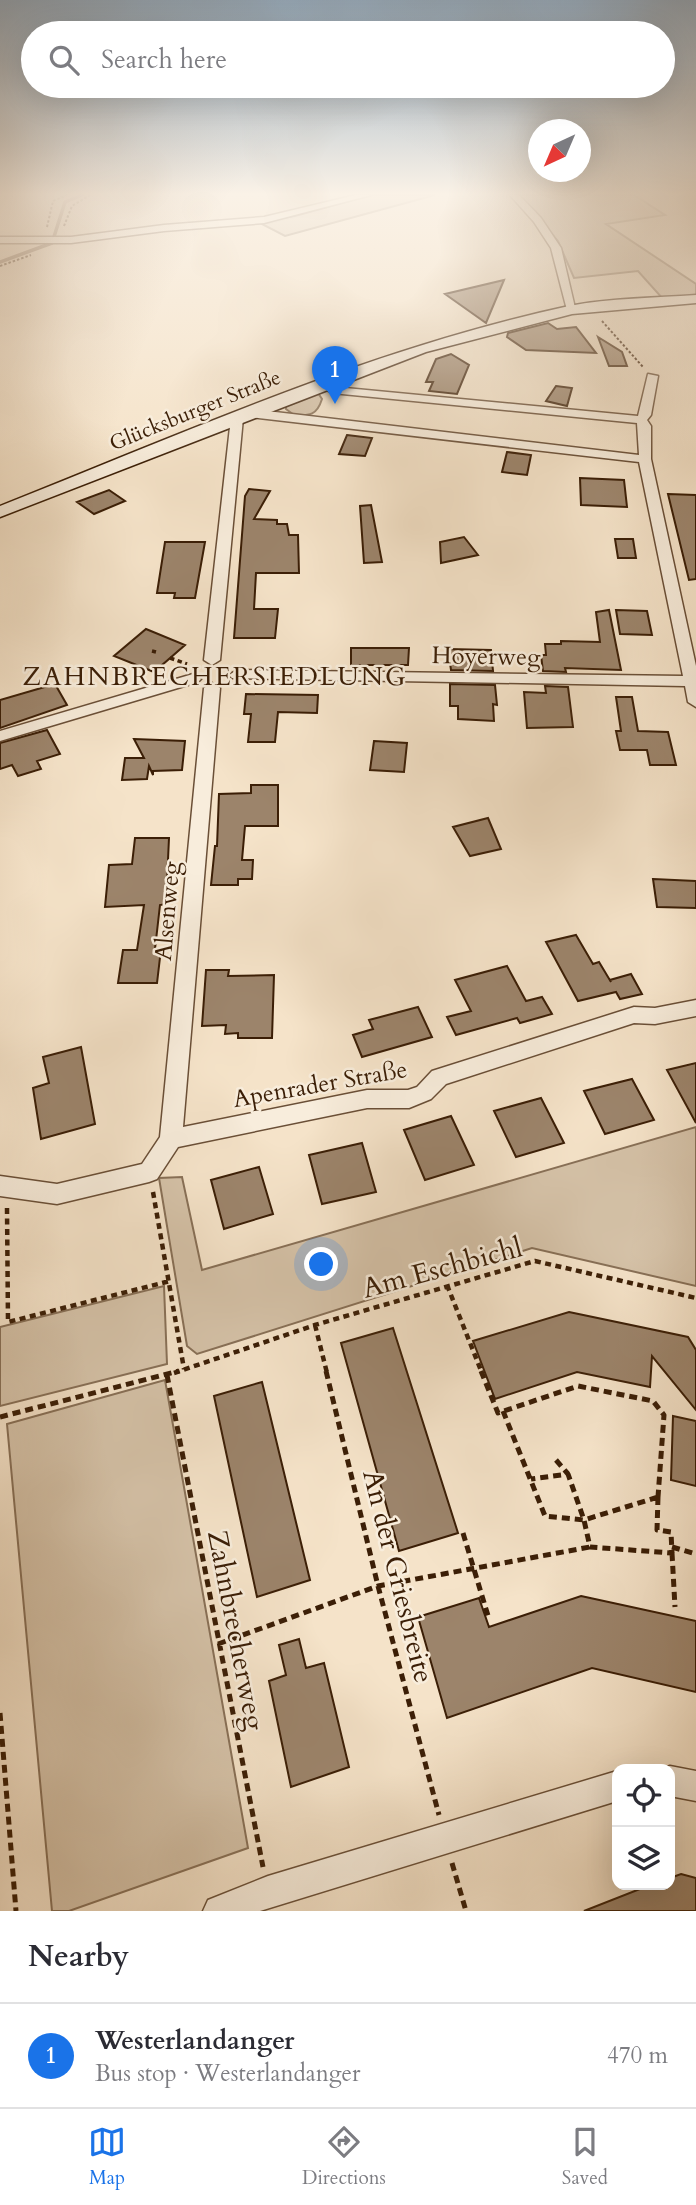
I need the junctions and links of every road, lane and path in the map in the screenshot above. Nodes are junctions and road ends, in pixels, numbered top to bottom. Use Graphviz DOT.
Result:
graph roads {
  1 [pos="565,284"];
  2 [pos="696,299"];
  3 [pos="572,310"];
  4 [pos="601,321"];
  5 [pos="652,376"];
  6 [pos="327,395"];
  7 [pos="243,415"];
  8 [pos="641,420"];
  9 [pos="311,421"];
  10 [pos="645,459"];
  11 [pos="0,512"];
  12 [pos="170,658"];
  13 [pos="212,660"];
  14 [pos="194,673"];
  15 [pos="237,675"];
  16 [pos="692,681"];
  17 [pos="212,688"];
  18 [pos="696,702"];
  19 [pos="0,736"];
  20 [pos="696,1008"];
  21 [pos="171,1139"];
  22 [pos="149,1172"];
  23 [pos="3,1186"];
  24 [pos="170,1281"];
  25 [pos="447,1284"];
  26 [pos="696,1297"];
  27 [pos="314,1325"];
  28 [pos="184,1369"];
  29 [pos="167,1375"];
  30 [pos="503,1411"];
  31 [pos="0,1417"];
  32 [pos="556,1460"];
  33 [pos="568,1474"];
  34 [pos="531,1479"];
  35 [pos="658,1497"];
  36 [pos="584,1520"];
  37 [pos="463,1533"];
  38 [pos="590,1547"];
  39 [pos="672,1550"];
  40 [pos="696,1554"];
  41 [pos="473,1569"];
  42 [pos="379,1586"];
  43 [pos="675,1607"];
  44 [pos="489,1619"];
  45 [pos="218,1644"];
  46 [pos="0,1715"];
  47 [pos="675,1783"];
  48 [pos="696,1786"];
  49 [pos="612,1787"];
  50 [pos="445,1837"];
  51 [pos="268,1892"];
  52 [pos="16,1911"];
  53 [pos="219,1911"];
  54 [pos="466,1911"];
  1 -- 3 [label="street"];
  2 -- 3 [label="street, Glücksburger Straße"];
  3 -- 6 [label="street, Glücksburger Straße"];
  4 -- 5 [label="path"];
  5 -- 8 [label="street"];
  6 -- 7 [label="street, Glücksburger Straße"];
  6 -- 8 [label="street"];
  6 -- 9 [label="street"];
  7 -- 9 [label="street"];
  7 -- 11 [label="street, Glücksburger Straße"];
  7 -- 13 [label="street"];
  8 -- 10 [label="street"];
  9 -- 10 [label="street"];
  10 -- 16 [label="street"];
  12 -- 14 [label="path"];
  13 -- 14 [label="street"];
  13 -- 15 [label="street"];
  14 -- 17 [label="street"];
  14 -- 19 [label="street"];
  15 -- 16 [label="street, Hoyerweg"];
  15 -- 17 [label="street"];
  16 -- 18 [label="street"];
  17 -- 21 [label="street, Alsenweg"];
  20 -- 21 [label="street, Apenrader Straße"];
  21 -- 22 [label="street"];
  22 -- 23 [label="street"];
  22 -- 24 [label="path"];
  23 -- 24 [label="path"];
  24 -- 28 [label="path"];
  25 -- 26 [label="path, Am Eschbichl"];
  25 -- 27 [label="path, Am Eschbichl"];
  25 -- 30 [label="path"];
  27 -- 28 [label="path, Am Eschbichl"];
  27 -- 42 [label="path, An der Griesbreite"];
  28 -- 29 [label="path, Am Eschbichl"];
  29 -- 31 [label="path, Am Eschbichl"];
  29 -- 45 [label="path, Zahnbrecherweg"];
  30 -- 34 [label="path"];
  30 -- 35 [label="path"];
  32 -- 33 [label="path"];
  33 -- 34 [label="path"];
  33 -- 36 [label="path"];
  34 -- 36 [label="path"];
  35 -- 36 [label="path"];
  35 -- 39 [label="path"];
  36 -- 38 [label="path"];
  37 -- 41 [label="path"];
  38 -- 39 [label="path"];
  38 -- 41 [label="path"];
  39 -- 40 [label="path"];
  39 -- 43 [label="path"];
  41 -- 42 [label="path"];
  41 -- 44 [label="path"];
  42 -- 45 [label="path"];
  42 -- 50 [label="path, An der Griesbreite"];
  45 -- 51 [label="path, Zahnbrecherweg"];
  46 -- 52 [label="path"];
  47 -- 48 [label="street"];
  49 -- 50 [label="street"];
  50 -- 51 [label="street"];
  50 -- 54 [label="path, An der Griesbreite"];
  51 -- 53 [label="street"];
}
